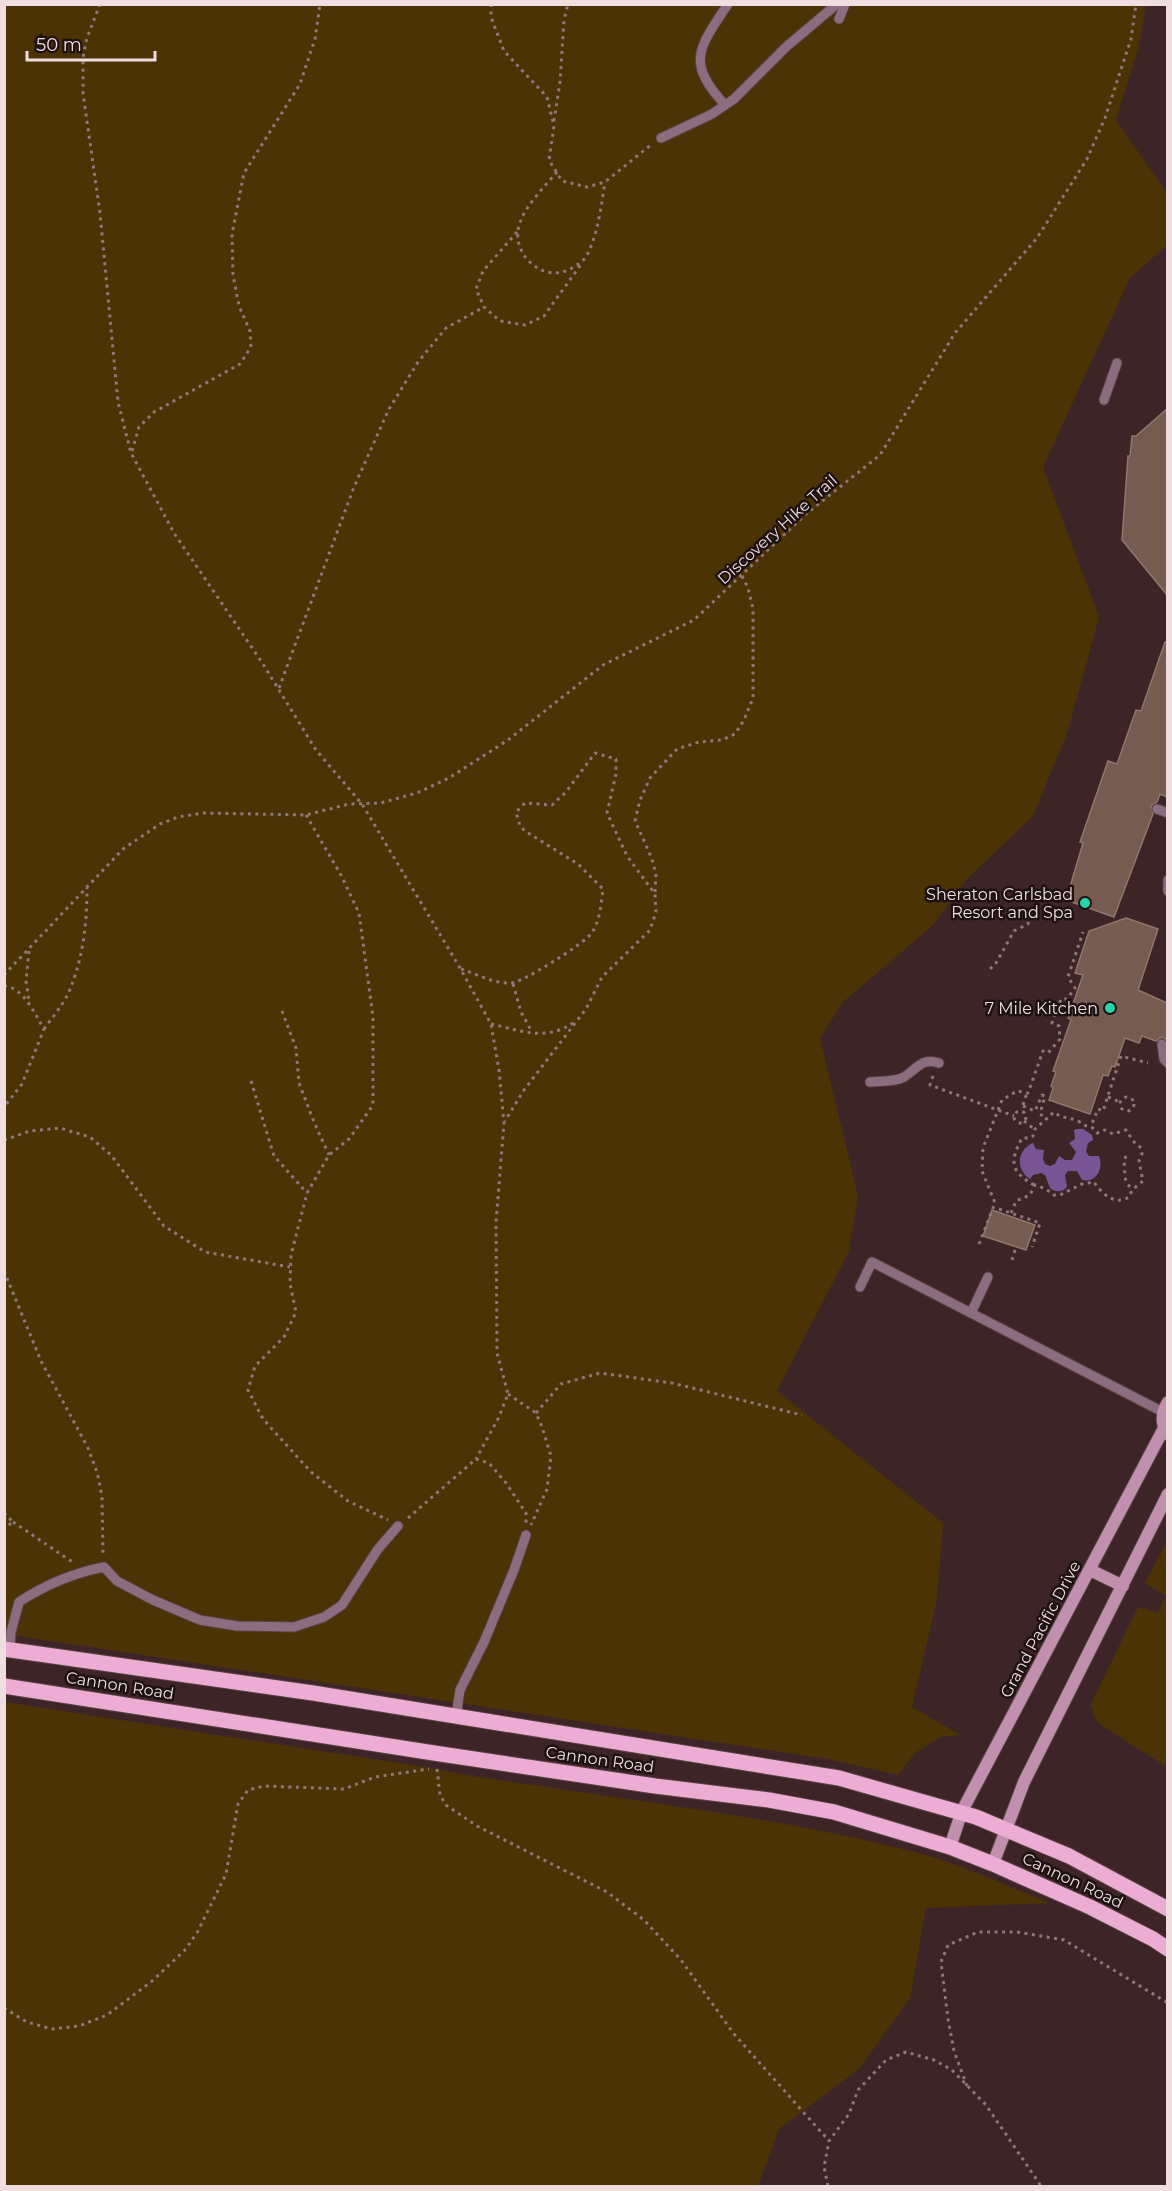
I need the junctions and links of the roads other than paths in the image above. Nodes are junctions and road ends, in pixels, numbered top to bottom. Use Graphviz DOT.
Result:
graph roads {
  1 [pos="728,4"];
  2 [pos="837,4"];
  3 [pos="845,4"];
  4 [pos="839,19"];
  5 [pos="725,105"];
  6 [pos="661,138"];
  7 [pos="1117,363"];
  8 [pos="1104,400"];
  9 [pos="1157,809"];
  10 [pos="1167,813"];
  11 [pos="1167,880"];
  12 [pos="1167,891"];
  13 [pos="1162,1044"];
  14 [pos="939,1063"];
  15 [pos="1167,1063"];
  16 [pos="870,1082"];
  17 [pos="988,1277"];
  18 [pos="860,1287"];
  19 [pos="971,1313"];
  20 [pos="1165,1407"];
  21 [pos="1166,1432"];
  22 [pos="1167,1494"];
  23 [pos="398,1526"];
  24 [pos="526,1535"];
  25 [pos="1090,1570"];
  26 [pos="1123,1586"];
  27 [pos="7,1649"];
  28 [pos="4,1686"];
  29 [pos="456,1716"];
  30 [pos="962,1811"];
  31 [pos="1006,1829"];
  32 [pos="950,1847"];
  33 [pos="993,1863"];
  34 [pos="1167,1910"];
  35 [pos="1167,1949"];
  1 -- 5 [label="lane"];
  2 -- 5 [label="lane"];
  3 -- 4 [label="lane"];
  5 -- 6 [label="lane"];
  7 -- 8 [label="lane"];
  9 -- 10 [label="lane"];
  11 -- 12 [label="lane"];
  13 -- 15 [label="lane"];
  14 -- 16 [label="lane"];
  17 -- 19 [label="lane"];
  18 -- 19 [label="lane"];
  19 -- 20 [label="lane"];
  20 -- 21 [label="street"];
  21 -- 25 [label="street, Grand Pacific Drive"];
  22 -- 26 [label="street"];
  23 -- 27 [label="lane"];
  24 -- 29 [label="lane"];
  25 -- 26 [label="street"];
  25 -- 30 [label="street, Grand Pacific Drive"];
  26 -- 31 [label="street"];
  27 -- 29 [label="main road, Cannon Road"];
  28 -- 32 [label="main road, Cannon Road"];
  29 -- 30 [label="main road, Cannon Road"];
  30 -- 31 [label="main road, Cannon Road"];
  30 -- 32 [label="street, Grand Pacific Drive"];
  31 -- 33 [label="street"];
  31 -- 34 [label="main road, Cannon Road"];
  32 -- 33 [label="main road, Cannon Road"];
  33 -- 35 [label="main road, Cannon Road"];
}
